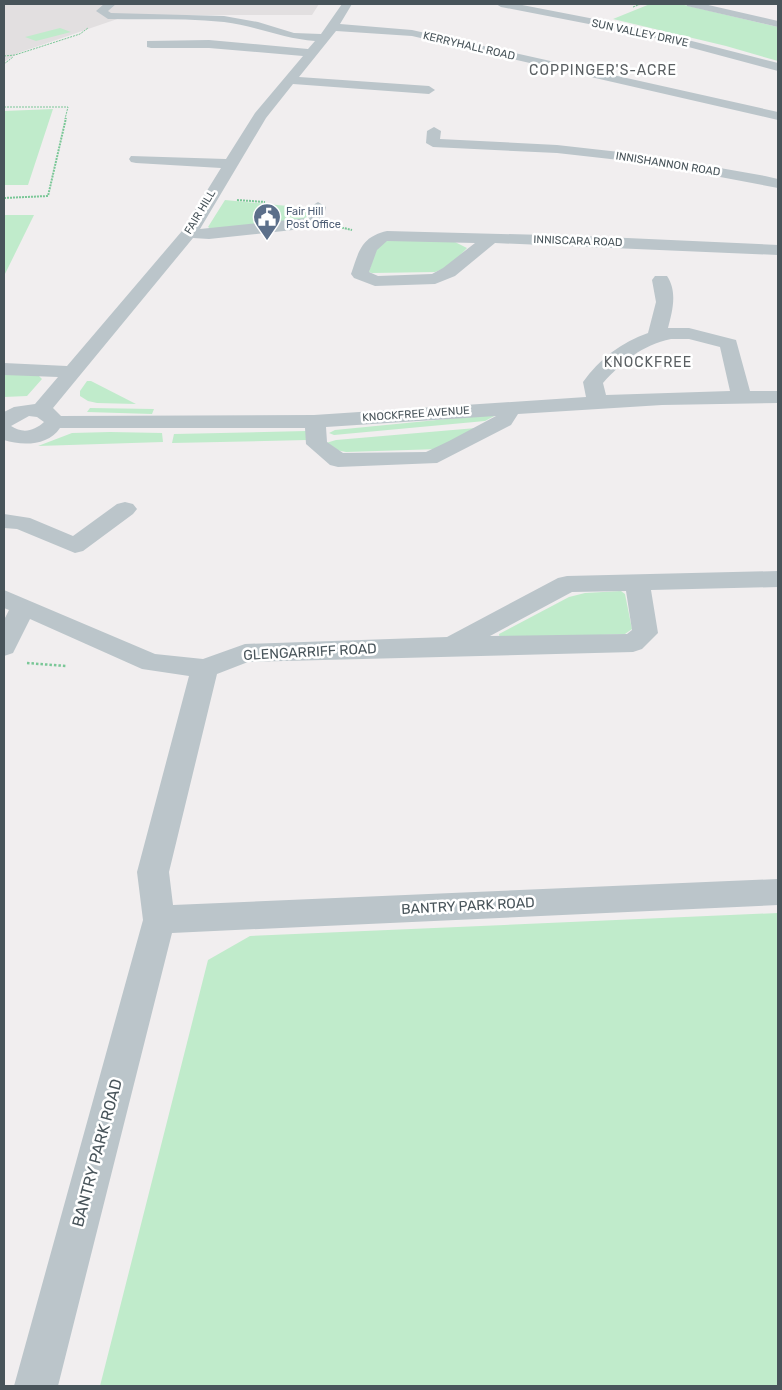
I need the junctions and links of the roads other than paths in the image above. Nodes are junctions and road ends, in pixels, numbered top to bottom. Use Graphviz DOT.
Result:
graph roads {
  1 [pos="110,4"];
  2 [pos="347,4"];
  3 [pos="501,4"];
  4 [pos="691,4"];
  5 [pos="778,24"];
  6 [pos="333,27"];
  7 [pos="324,38"];
  8 [pos="151,44"];
  9 [pos="311,53"];
  10 [pos="778,67"];
  11 [pos="288,80"];
  12 [pos="430,90"];
  13 [pos="778,116"];
  14 [pos="557,149"];
  15 [pos="136,159"];
  16 [pos="455,159"];
  17 [pos="513,161"];
  18 [pos="230,164"];
  19 [pos="778,184"];
  20 [pos="317,214"];
  21 [pos="189,233"];
  22 [pos="491,238"];
  23 [pos="778,250"];
  24 [pos="661,280"];
  25 [pos="657,334"];
  26 [pos="4,369"];
  27 [pos="72,372"];
  28 [pos="741,396"];
  29 [pos="778,397"];
  30 [pos="597,401"];
  31 [pos="511,407"];
  32 [pos="47,416"];
  33 [pos="315,421"];
  34 [pos="5,428"];
  35 [pos="125,509"];
  36 [pos="4,521"];
  37 [pos="778,579"];
  38 [pos="637,582"];
  39 [pos="13,602"];
  40 [pos="452,646"];
  41 [pos="13,655"];
  42 [pos="205,668"];
  43 [pos="778,892"];
  44 [pos="159,920"];
  45 [pos="36,1386"];
  1 -- 7 [label="street"];
  2 -- 6 [label="street, FAIR HILL"];
  3 -- 10 [label="street, SUN VALLEY DRIVE"];
  4 -- 5 [label="street"];
  6 -- 7 [label="street, FAIR HILL"];
  6 -- 13 [label="street, KERRYHALL ROAD"];
  7 -- 9 [label="street, FAIR HILL"];
  8 -- 9 [label="street"];
  9 -- 11 [label="street, FAIR HILL"];
  11 -- 12 [label="street"];
  11 -- 18 [label="street, FAIR HILL"];
  14 -- 16 [label="street, INNISHANNON ROAD"];
  14 -- 17 [label="street, INNISHANNON ROAD"];
  14 -- 19 [label="street, INNISHANNON ROAD"];
  15 -- 18 [label="street"];
  18 -- 21 [label="street, FAIR HILL"];
  20 -- 21 [label="street"];
  21 -- 27 [label="street, FAIR HILL"];
  22 -- 22 [label="street, INNISCARA ROAD"];
  22 -- 23 [label="street, INNISCARA ROAD"];
  24 -- 25 [label="street"];
  25 -- 28 [label="street"];
  25 -- 30 [label="street"];
  26 -- 27 [label="street"];
  27 -- 32 [label="street, FAIR HILL"];
  28 -- 29 [label="street, KNOCKFREE AVENUE"];
  28 -- 30 [label="street, KNOCKFREE AVENUE"];
  30 -- 31 [label="street, KNOCKFREE AVENUE"];
  31 -- 33 [label="street, KNOCKFREE AVENUE"];
  31 -- 33 [label="street"];
  32 -- 33 [label="street, KNOCKFREE AVENUE"];
  32 -- 34 [label="street, FAIR HILL"];
  35 -- 36 [label="street"];
  37 -- 38 [label="street, GLENGARRIFF ROAD"];
  38 -- 40 [label="street, GLENGARRIFF ROAD"];
  38 -- 40 [label="street, GLENGARRIFF ROAD"];
  39 -- 41 [label="street"];
  39 -- 42 [label="street, GLENGARRIFF ROAD"];
  40 -- 42 [label="street, GLENGARRIFF ROAD"];
  42 -- 44 [label="street, BANTRY PARK ROAD"];
  43 -- 44 [label="street, BANTRY PARK ROAD"];
  44 -- 45 [label="street, BANTRY PARK ROAD"];
}
